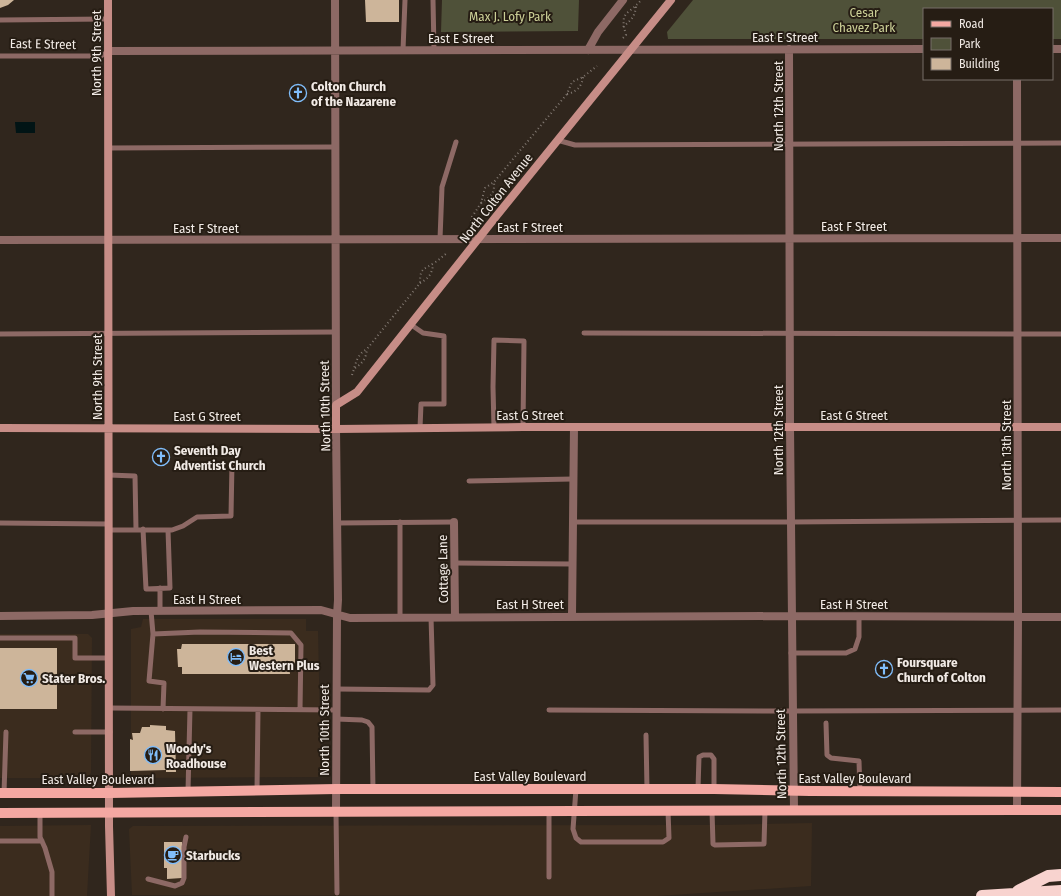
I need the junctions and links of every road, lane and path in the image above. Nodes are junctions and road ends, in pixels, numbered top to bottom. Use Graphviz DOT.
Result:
graph roads {
  1 [pos="108,0"];
  2 [pos="335,0"];
  3 [pos="405,0"];
  4 [pos="433,0"];
  5 [pos="623,0"];
  6 [pos="641,0"];
  7 [pos="671,0"];
  8 [pos="636,6"];
  9 [pos="108,19"];
  10 [pos="0,20"];
  11 [pos="623,27"];
  12 [pos="624,38"];
  13 [pos="789,49"];
  14 [pos="923,49"];
  15 [pos="336,50"];
  16 [pos="403,50"];
  17 [pos="434,50"];
  18 [pos="588,50"];
  19 [pos="631,50"];
  20 [pos="109,51"];
  21 [pos="0,56"];
  22 [pos="597,66"];
  23 [pos="583,77"];
  24 [pos="1017,80"];
  25 [pos="568,94"];
  26 [pos="557,140"];
  27 [pos="456,142"];
  28 [pos="790,144"];
  29 [pos="1017,144"];
  30 [pos="1061,144"];
  31 [pos="335,147"];
  32 [pos="108,148"];
  33 [pos="494,182"];
  34 [pos="481,202"];
  35 [pos="471,225"];
  36 [pos="336,238"];
  37 [pos="790,238"];
  38 [pos="1017,238"];
  39 [pos="1061,238"];
  40 [pos="440,239"];
  41 [pos="479,239"];
  42 [pos="0,240"];
  43 [pos="109,240"];
  44 [pos="447,253"];
  45 [pos="433,265"];
  46 [pos="420,283"];
  47 [pos="410,324"];
  48 [pos="336,332"];
  49 [pos="584,332"];
  50 [pos="109,333"];
  51 [pos="0,334"];
  52 [pos="790,334"];
  53 [pos="1061,334"];
  54 [pos="1017,335"];
  55 [pos="367,349"];
  56 [pos="355,368"];
  57 [pos="352,375"];
  58 [pos="336,405"];
  59 [pos="523,427"];
  60 [pos="574,427"];
  61 [pos="790,427"];
  62 [pos="1018,427"];
  63 [pos="1061,427"];
  64 [pos="0,428"];
  65 [pos="109,428"];
  66 [pos="420,428"];
  67 [pos="494,428"];
  68 [pos="336,429"];
  69 [pos="232,463"];
  70 [pos="109,475"];
  71 [pos="573,479"];
  72 [pos="469,481"];
  73 [pos="1018,520"];
  74 [pos="1061,520"];
  75 [pos="400,522"];
  76 [pos="454,522"];
  77 [pos="572,522"];
  78 [pos="790,522"];
  79 [pos="0,523"];
  80 [pos="338,523"];
  81 [pos="109,527"];
  82 [pos="136,529"];
  83 [pos="143,529"];
  84 [pos="168,530"];
  85 [pos="455,563"];
  86 [pos="572,564"];
  87 [pos="160,588"];
  88 [pos="151,611"];
  89 [pos="160,611"];
  90 [pos="110,614"];
  91 [pos="337,615"];
  92 [pos="0,616"];
  93 [pos="572,616"];
  94 [pos="791,616"];
  95 [pos="859,616"];
  96 [pos="400,617"];
  97 [pos="431,617"];
  98 [pos="456,617"];
  99 [pos="1018,617"];
  100 [pos="1061,617"];
  101 [pos="153,634"];
  102 [pos="0,638"];
  103 [pos="791,653"];
  104 [pos="109,658"];
  105 [pos="336,689"];
  106 [pos="110,708"];
  107 [pos="163,709"];
  108 [pos="190,709"];
  109 [pos="258,710"];
  110 [pos="300,710"];
  111 [pos="336,710"];
  112 [pos="550,710"];
  113 [pos="1017,710"];
  114 [pos="1061,710"];
  115 [pos="792,711"];
  116 [pos="336,719"];
  117 [pos="826,723"];
  118 [pos="6,732"];
  119 [pos="75,732"];
  120 [pos="110,732"];
  121 [pos="646,735"];
  122 [pos="336,789"];
  123 [pos="576,789"];
  124 [pos="647,789"];
  125 [pos="698,789"];
  126 [pos="714,789"];
  127 [pos="257,790"];
  128 [pos="373,790"];
  129 [pos="188,791"];
  130 [pos="794,791"];
  131 [pos="860,792"];
  132 [pos="1017,792"];
  133 [pos="1061,792"];
  134 [pos="2,793"];
  135 [pos="110,793"];
  136 [pos="765,810"];
  137 [pos="794,810"];
  138 [pos="1061,810"];
  139 [pos="549,811"];
  140 [pos="574,811"];
  141 [pos="668,811"];
  142 [pos="712,811"];
  143 [pos="1017,811"];
  144 [pos="336,812"];
  145 [pos="0,813"];
  146 [pos="40,814"];
  147 [pos="110,814"];
  148 [pos="186,837"];
  149 [pos="0,841"];
  150 [pos="42,841"];
  151 [pos="1061,875"];
  152 [pos="549,877"];
  153 [pos="148,879"];
  154 [pos="1061,891"];
  155 [pos="337,893"];
  156 [pos="1012,894"];
  157 [pos="52,896"];
  158 [pos="111,896"];
  159 [pos="982,896"];
  1 -- 9 [label="street, North 9th Street"];
  2 -- 15 [label="street, North 10th Street"];
  3 -- 16 [label="lane"];
  4 -- 17 [label="lane"];
  5 -- 18 [label="street"];
  6 -- 8 [label="path"];
  7 -- 19 [label="street, North Colton Avenue"];
  8 -- 11 [label="path"];
  8 -- 11 [label="path"];
  9 -- 10 [label="lane"];
  9 -- 20 [label="street, North 9th Street"];
  11 -- 12 [label="path"];
  13 -- 14 [label="street, East E Street"];
  13 -- 19 [label="street, East E Street"];
  13 -- 28 [label="street, North 12th Street"];
  15 -- 16 [label="street, East E Street"];
  15 -- 20 [label="street, East E Street"];
  15 -- 31 [label="street, North 10th Street"];
  16 -- 17 [label="street, East E Street"];
  17 -- 18 [label="street, East E Street"];
  18 -- 19 [label="street, East E Street"];
  19 -- 26 [label="street, North Colton Avenue"];
  20 -- 21 [label="lane, East E Street"];
  20 -- 32 [label="street, North 9th Street"];
  22 -- 23 [label="path"];
  23 -- 25 [label="path"];
  23 -- 25 [label="path"];
  24 -- 29 [label="street, North 13th Street"];
  25 -- 33 [label="path"];
  26 -- 28 [label="lane"];
  26 -- 41 [label="street, North Colton Avenue"];
  27 -- 40 [label="lane"];
  28 -- 29 [label="lane"];
  28 -- 37 [label="street, North 12th Street"];
  29 -- 30 [label="lane"];
  29 -- 38 [label="street, North 13th Street"];
  31 -- 32 [label="lane"];
  31 -- 36 [label="street, North 10th Street"];
  32 -- 43 [label="street, North 9th Street"];
  33 -- 34 [label="path"];
  33 -- 34 [label="path"];
  34 -- 35 [label="path"];
  36 -- 40 [label="street, East F Street"];
  36 -- 43 [label="street, East F Street"];
  36 -- 48 [label="street, North 10th Street"];
  37 -- 38 [label="street, East F Street"];
  37 -- 41 [label="street, East F Street"];
  37 -- 52 [label="street, North 12th Street"];
  38 -- 39 [label="street, East F Street"];
  38 -- 54 [label="street, North 13th Street"];
  40 -- 41 [label="street, East F Street"];
  41 -- 47 [label="street, North Colton Avenue"];
  42 -- 43 [label="street, East F Street"];
  43 -- 50 [label="street, North 9th Street"];
  44 -- 45 [label="path"];
  45 -- 46 [label="path"];
  45 -- 46 [label="path"];
  46 -- 55 [label="path"];
  47 -- 58 [label="street, North Colton Avenue"];
  47 -- 66 [label="lane"];
  48 -- 50 [label="lane"];
  48 -- 58 [label="street, North 10th Street"];
  49 -- 52 [label="lane"];
  50 -- 51 [label="lane"];
  50 -- 65 [label="street, North 9th Street"];
  52 -- 54 [label="lane"];
  52 -- 61 [label="street, North 12th Street"];
  53 -- 54 [label="lane"];
  54 -- 62 [label="street, North 13th Street"];
  55 -- 56 [label="path"];
  55 -- 56 [label="path"];
  56 -- 57 [label="path"];
  58 -- 68 [label="street, North 10th Street"];
  59 -- 60 [label="street, East G Street"];
  59 -- 67 [label="street, East G Street"];
  59 -- 67 [label="lane"];
  60 -- 61 [label="street, East G Street"];
  60 -- 71 [label="street"];
  61 -- 62 [label="street, East G Street"];
  61 -- 78 [label="street, North 12th Street"];
  62 -- 63 [label="street, East G Street"];
  62 -- 73 [label="street, North 13th Street"];
  64 -- 65 [label="street, East G Street"];
  65 -- 68 [label="street, East G Street"];
  65 -- 70 [label="street, North 9th Street"];
  66 -- 67 [label="street, East G Street"];
  66 -- 68 [label="street, East G Street"];
  68 -- 80 [label="street, North 10th Street"];
  69 -- 84 [label="lane"];
  70 -- 81 [label="street, North 9th Street"];
  70 -- 82 [label="lane"];
  71 -- 72 [label="lane"];
  71 -- 77 [label="street"];
  73 -- 74 [label="lane"];
  73 -- 78 [label="lane"];
  73 -- 99 [label="street, North 13th Street"];
  75 -- 76 [label="lane"];
  75 -- 80 [label="lane"];
  75 -- 96 [label="lane"];
  76 -- 85 [label="street, Cottage Lane"];
  77 -- 78 [label="lane"];
  77 -- 86 [label="street"];
  78 -- 94 [label="street, North 12th Street"];
  79 -- 81 [label="lane"];
  80 -- 91 [label="street, North 10th Street"];
  81 -- 82 [label="lane"];
  81 -- 90 [label="street, North 9th Street"];
  82 -- 83 [label="lane"];
  83 -- 84 [label="lane"];
  83 -- 87 [label="lane"];
  84 -- 87 [label="lane"];
  85 -- 86 [label="lane"];
  85 -- 98 [label="street, Cottage Lane"];
  86 -- 93 [label="street"];
  87 -- 89 [label="lane"];
  88 -- 89 [label="street, East H Street"];
  88 -- 90 [label="street, East H Street"];
  88 -- 101 [label="lane"];
  89 -- 91 [label="street, East H Street"];
  90 -- 92 [label="street, East H Street"];
  90 -- 104 [label="street, North 9th Street"];
  91 -- 96 [label="street, East H Street"];
  91 -- 105 [label="street, North 10th Street"];
  93 -- 94 [label="street, East H Street"];
  93 -- 98 [label="street, East H Street"];
  94 -- 95 [label="street, East H Street"];
  94 -- 103 [label="street, North 12th Street"];
  95 -- 99 [label="street, East H Street"];
  95 -- 103 [label="lane"];
  96 -- 97 [label="street, East H Street"];
  97 -- 98 [label="street, East H Street"];
  97 -- 105 [label="lane"];
  99 -- 100 [label="street, East H Street"];
  99 -- 113 [label="street, North 13th Street"];
  101 -- 107 [label="lane"];
  101 -- 110 [label="lane"];
  102 -- 104 [label="lane"];
  103 -- 115 [label="street, North 12th Street"];
  104 -- 106 [label="street, North 9th Street"];
  105 -- 111 [label="street, North 10th Street"];
  106 -- 107 [label="lane"];
  106 -- 120 [label="street, North 9th Street"];
  107 -- 108 [label="lane"];
  108 -- 109 [label="lane"];
  108 -- 129 [label="lane"];
  109 -- 110 [label="lane"];
  109 -- 127 [label="lane"];
  110 -- 111 [label="lane"];
  111 -- 116 [label="street, North 10th Street"];
  112 -- 115 [label="lane"];
  113 -- 114 [label="lane"];
  113 -- 115 [label="lane"];
  113 -- 132 [label="street, North 13th Street"];
  115 -- 130 [label="street, North 12th Street"];
  116 -- 122 [label="street, North 10th Street"];
  116 -- 128 [label="lane"];
  117 -- 131 [label="lane"];
  118 -- 134 [label="lane"];
  119 -- 120 [label="lane"];
  120 -- 135 [label="street, North 9th Street"];
  121 -- 124 [label="lane"];
  122 -- 127 [label="main road, East Valley Boulevard"];
  122 -- 128 [label="main road, East Valley Boulevard"];
  122 -- 144 [label="street, North 10th Street"];
  123 -- 124 [label="main road, East Valley Boulevard"];
  123 -- 128 [label="main road, East Valley Boulevard"];
  123 -- 140 [label="lane"];
  124 -- 125 [label="main road, East Valley Boulevard"];
  125 -- 126 [label="main road, East Valley Boulevard"];
  125 -- 126 [label="lane"];
  126 -- 130 [label="main road, East Valley Boulevard"];
  127 -- 129 [label="main road, East Valley Boulevard"];
  129 -- 135 [label="main road, East Valley Boulevard"];
  130 -- 131 [label="main road, East Valley Boulevard"];
  130 -- 137 [label="street, North 12th Street"];
  131 -- 132 [label="main road, East Valley Boulevard"];
  132 -- 133 [label="main road, East Valley Boulevard"];
  132 -- 143 [label="street, North 13th Street"];
  134 -- 135 [label="main road, East Valley Boulevard"];
  135 -- 147 [label="street, North 9th Street"];
  136 -- 137 [label="main road"];
  136 -- 142 [label="main road"];
  136 -- 142 [label="lane"];
  137 -- 143 [label="main road"];
  138 -- 143 [label="main road"];
  139 -- 140 [label="main road"];
  139 -- 144 [label="main road"];
  139 -- 152 [label="lane"];
  140 -- 141 [label="main road"];
  140 -- 141 [label="lane"];
  141 -- 142 [label="main road"];
  144 -- 147 [label="main road"];
  144 -- 155 [label="lane"];
  145 -- 146 [label="main road"];
  146 -- 147 [label="main road"];
  146 -- 150 [label="lane"];
  147 -- 158 [label="street, North 9th Street"];
  148 -- 153 [label="lane"];
  149 -- 150 [label="lane"];
  150 -- 157 [label="lane"];
  151 -- 156 [label="highway"];
  154 -- 156 [label="highway"];
  156 -- 159 [label="highway"];
}
